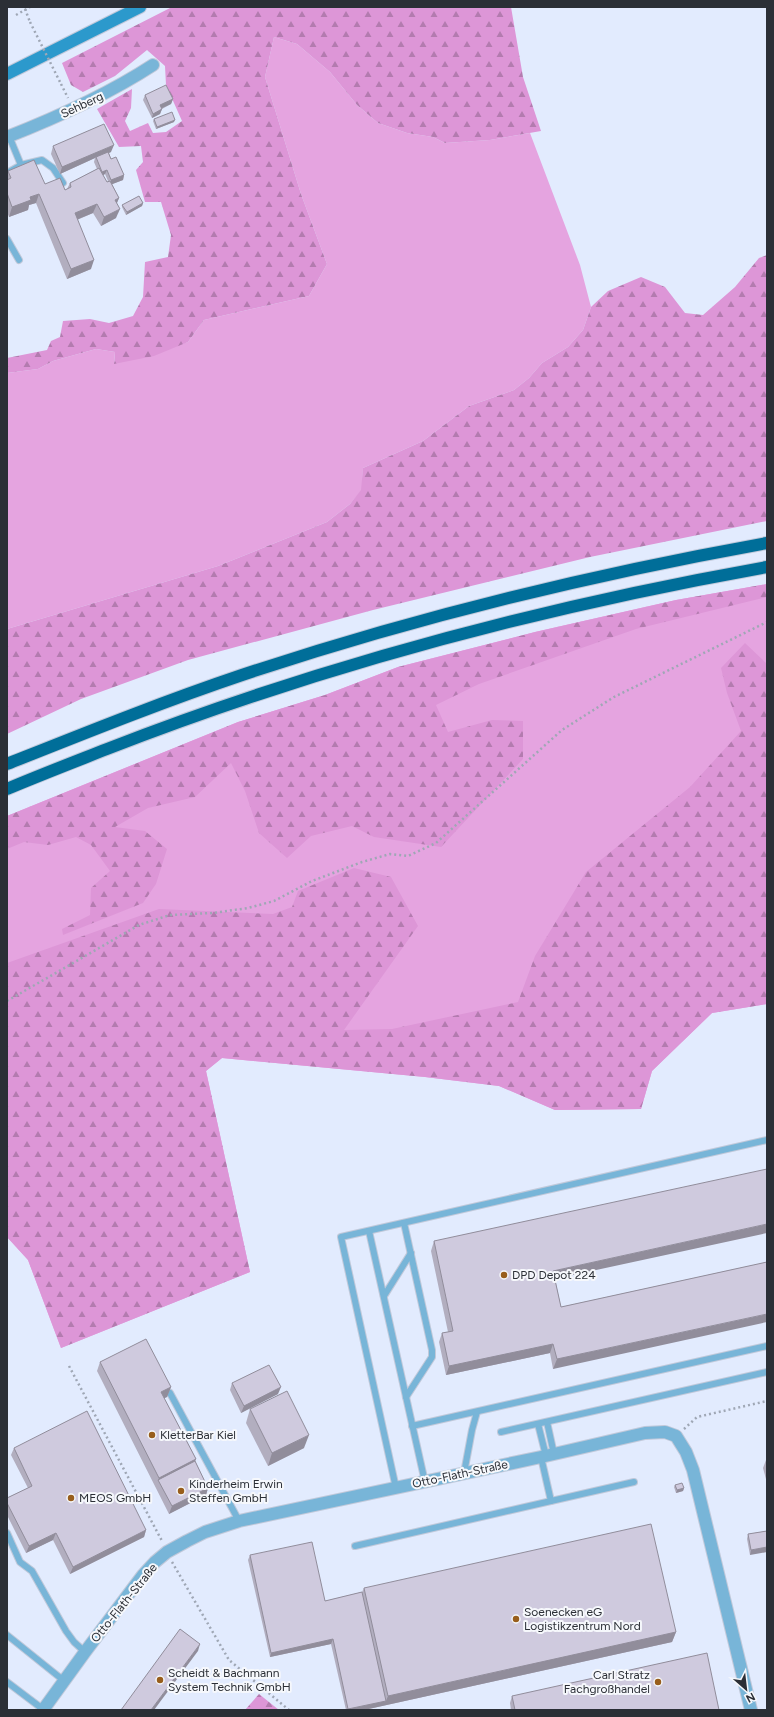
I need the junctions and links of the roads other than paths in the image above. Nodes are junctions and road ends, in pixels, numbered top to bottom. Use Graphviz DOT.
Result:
graph roads {
  1 [pos="140,7"];
  2 [pos="153,65"];
  3 [pos="7,74"];
  4 [pos="8,136"];
  5 [pos="21,165"];
  6 [pos="7,173"];
  7 [pos="63,183"];
  8 [pos="7,239"];
  9 [pos="19,260"];
  10 [pos="767,543"];
  11 [pos="767,567"];
  12 [pos="68,740"];
  13 [pos="7,756"];
  14 [pos="7,764"];
  15 [pos="7,791"];
  16 [pos="767,1140"];
  17 [pos="404,1223"];
  18 [pos="369,1231"];
  19 [pos="411,1254"];
  20 [pos="384,1296"];
  21 [pos="767,1346"];
  22 [pos="767,1372"];
  23 [pos="170,1393"];
  24 [pos="406,1397"];
  25 [pos="477,1412"];
  26 [pos="547,1422"];
  27 [pos="538,1424"];
  28 [pos="412,1426"];
  29 [pos="501,1432"];
  30 [pos="547,1456"];
  31 [pos="464,1473"];
  32 [pos="425,1482"];
  33 [pos="634,1482"];
  34 [pos="396,1488"];
  35 [pos="551,1501"];
  36 [pos="239,1521"];
  37 [pos="7,1533"];
  38 [pos="355,1546"];
  39 [pos="7,1635"];
  40 [pos="85,1652"];
  41 [pos="64,1680"];
  42 [pos="8,1686"];
  43 [pos="44,1710"];
  44 [pos="750,1710"];
  1 -- 3 [label="street"];
  2 -- 4 [label="street, Sehberg"];
  4 -- 5 [label="lane"];
  5 -- 6 [label="lane"];
  5 -- 7 [label="lane"];
  8 -- 9 [label="lane"];
  10 -- 12 [label="highway"];
  11 -- 15 [label="highway"];
  12 -- 13 [label="highway"];
  12 -- 14 [label="highway"];
  16 -- 17 [label="lane"];
  17 -- 18 [label="lane"];
  17 -- 19 [label="lane"];
  18 -- 20 [label="lane"];
  18 -- 34 [label="lane"];
  19 -- 20 [label="lane"];
  19 -- 24 [label="lane"];
  20 -- 24 [label="lane"];
  21 -- 25 [label="lane"];
  22 -- 26 [label="lane"];
  23 -- 36 [label="lane"];
  24 -- 28 [label="lane"];
  25 -- 28 [label="lane"];
  25 -- 31 [label="lane"];
  26 -- 27 [label="lane"];
  26 -- 30 [label="lane"];
  27 -- 29 [label="lane"];
  27 -- 30 [label="lane"];
  28 -- 32 [label="lane"];
  30 -- 31 [label="street, Otto-Flath-Straße"];
  30 -- 35 [label="lane"];
  30 -- 44 [label="street, Otto-Flath-Straße"];
  31 -- 32 [label="street, Otto-Flath-Straße"];
  32 -- 34 [label="street, Otto-Flath-Straße"];
  33 -- 35 [label="lane"];
  34 -- 36 [label="street, Otto-Flath-Straße"];
  35 -- 38 [label="lane"];
  36 -- 40 [label="street, Otto-Flath-Straße"];
  37 -- 40 [label="lane"];
  39 -- 41 [label="lane"];
  40 -- 41 [label="street, Otto-Flath-Straße"];
  41 -- 43 [label="street, Otto-Flath-Straße"];
  42 -- 43 [label="lane"];
}
